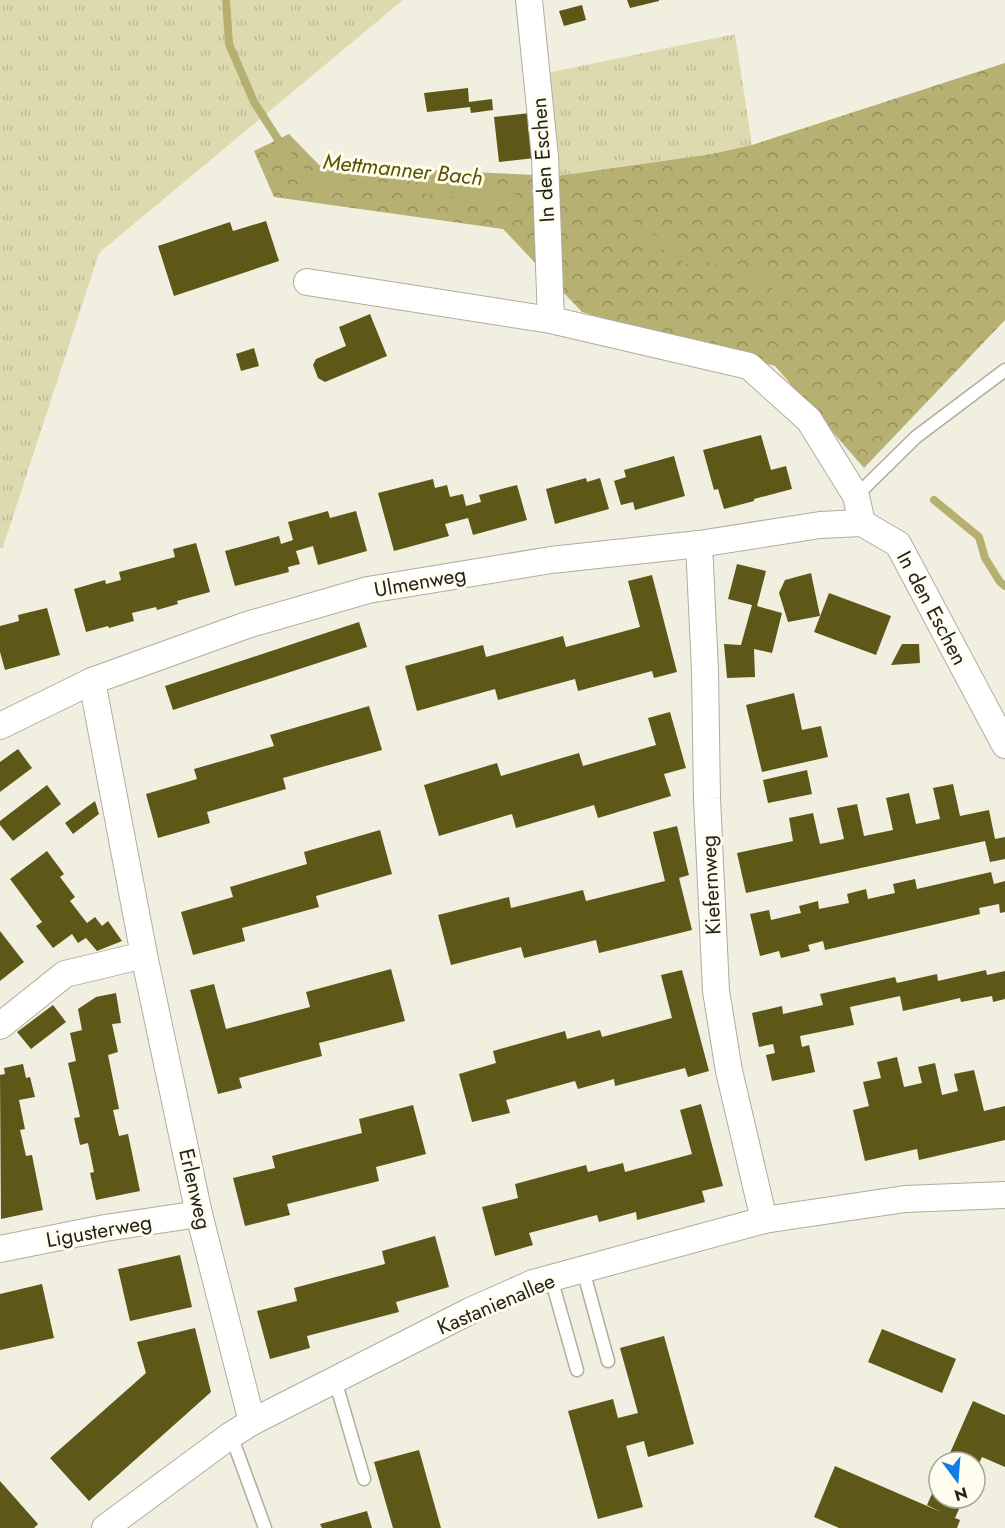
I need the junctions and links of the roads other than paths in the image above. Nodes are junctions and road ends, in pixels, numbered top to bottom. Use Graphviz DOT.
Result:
graph roads {
  1 [pos="529,0"];
  2 [pos="308,282"];
  3 [pos="551,320"];
  4 [pos="1005,370"];
  5 [pos="856,496"];
  6 [pos="862,523"];
  7 [pos="699,544"];
  8 [pos="92,681"];
  9 [pos="0,726"];
  10 [pos="1005,745"];
  11 [pos="144,955"];
  12 [pos="0,1026"];
  13 [pos="1005,1195"];
  14 [pos="199,1214"];
  15 [pos="764,1220"];
  16 [pos="0,1249"];
  17 [pos="583,1270"];
  18 [pos="551,1278"];
  19 [pos="608,1361"];
  20 [pos="577,1370"];
  21 [pos="335,1380"];
  22 [pos="252,1422"];
  23 [pos="231,1435"];
  24 [pos="364,1479"];
  25 [pos="105,1528"];
  26 [pos="265,1528"];
  1 -- 3 [label="street, In den Eschen"];
  2 -- 3 [label="street"];
  3 -- 5 [label="street"];
  4 -- 5 [label="lane"];
  5 -- 6 [label="street"];
  6 -- 7 [label="street, Ulmenweg"];
  6 -- 10 [label="street, In den Eschen"];
  7 -- 8 [label="street, Ulmenweg"];
  7 -- 15 [label="street, Kiefernweg"];
  8 -- 9 [label="street, Ulmenweg"];
  8 -- 11 [label="street, Erlenweg"];
  11 -- 12 [label="street"];
  11 -- 14 [label="street, Erlenweg"];
  13 -- 15 [label="street, Kastanienallee"];
  14 -- 16 [label="street, Ligusterweg"];
  14 -- 22 [label="street, Erlenweg"];
  15 -- 17 [label="street, Kastanienallee"];
  17 -- 18 [label="street, Kastanienallee"];
  17 -- 19 [label="lane"];
  18 -- 20 [label="lane"];
  18 -- 21 [label="street, Kastanienallee"];
  21 -- 22 [label="street, Kastanienallee"];
  21 -- 24 [label="lane"];
  22 -- 23 [label="street, Kastanienallee"];
  23 -- 25 [label="street, Kastanienallee"];
  23 -- 26 [label="lane"];
}
